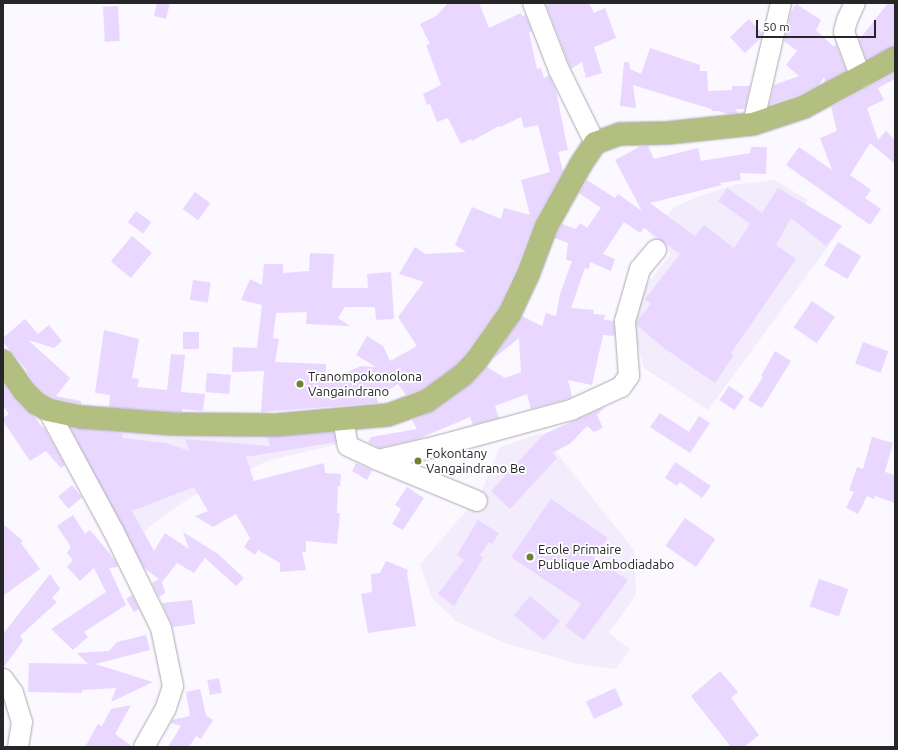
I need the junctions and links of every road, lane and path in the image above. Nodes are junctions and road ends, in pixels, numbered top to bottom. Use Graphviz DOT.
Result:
graph roads {
  1 [pos="533,3"];
  2 [pos="782,3"];
  3 [pos="855,3"];
  4 [pos="895,58"];
  5 [pos="860,78"];
  6 [pos="753,124"];
  7 [pos="595,143"];
  8 [pos="656,250"];
  9 [pos="3,361"];
  10 [pos="48,410"];
  11 [pos="343,419"];
  12 [pos="378,460"];
  13 [pos="477,501"];
  14 [pos="3,679"];
  15 [pos="18,747"];
  16 [pos="144,747"];
  1 -- 7 [label="street"];
  2 -- 6 [label="street"];
  3 -- 5 [label="street"];
  4 -- 5 [label="main road"];
  5 -- 6 [label="main road"];
  6 -- 7 [label="main road"];
  7 -- 11 [label="main road"];
  8 -- 12 [label="street"];
  9 -- 10 [label="main road"];
  10 -- 11 [label="main road"];
  10 -- 16 [label="street"];
  11 -- 12 [label="street"];
  12 -- 13 [label="street"];
  14 -- 15 [label="street"];
}
